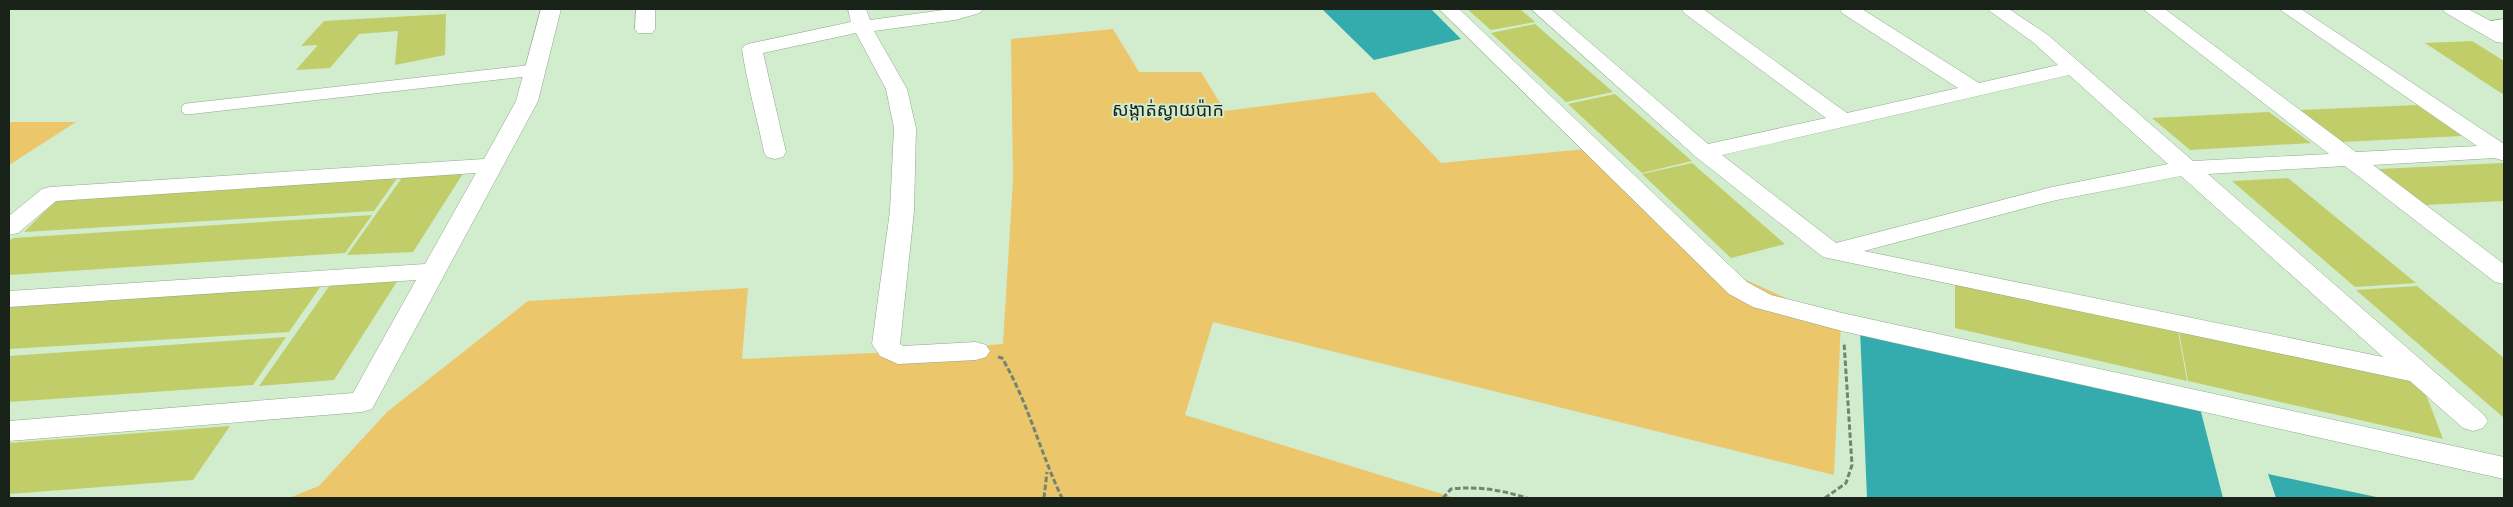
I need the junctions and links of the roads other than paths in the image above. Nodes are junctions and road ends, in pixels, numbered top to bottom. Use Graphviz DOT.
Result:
graph roads {
  1 [pos="551,9"];
  2 [pos="645,9"];
  3 [pos="1448,9"];
  4 [pos="1540,9"];
  5 [pos="1691,9"];
  6 [pos="1849,9"];
  7 [pos="1997,9"];
  8 [pos="2153,9"];
  9 [pos="2289,9"];
  10 [pos="2453,9"];
  11 [pos="968,10"];
  12 [pos="859,17"];
  13 [pos="645,29"];
  14 [pos="2499,29"];
  15 [pos="2072,68"];
  16 [pos="535,70"];
  17 [pos="1976,90"];
  18 [pos="187,109"];
  19 [pos="1843,120"];
  20 [pos="775,152"];
  21 [pos="1704,152"];
  22 [pos="2503,152"];
  23 [pos="2351,159"];
  24 [pos="493,165"];
  25 [pos="2186,168"];
  26 [pos="9,228"];
  27 [pos="1832,252"];
  28 [pos="434,271"];
  29 [pos="2504,276"];
  30 [pos="9,299"];
  31 [pos="976,351"];
  32 [pos="2419,374"];
  33 [pos="2473,421"];
  34 [pos="9,431"];
  35 [pos="2504,468"];
  1 -- 16 [label="street"];
  2 -- 13 [label="street"];
  3 -- 35 [label="street"];
  4 -- 21 [label="street"];
  5 -- 19 [label="street"];
  6 -- 17 [label="street"];
  7 -- 15 [label="street"];
  8 -- 23 [label="street"];
  9 -- 22 [label="street"];
  10 -- 14 [label="street"];
  11 -- 12 [label="street"];
  12 -- 20 [label="street"];
  12 -- 31 [label="street"];
  15 -- 17 [label="street"];
  15 -- 25 [label="street"];
  16 -- 18 [label="lane"];
  16 -- 24 [label="street"];
  17 -- 19 [label="street"];
  19 -- 21 [label="street"];
  21 -- 27 [label="street"];
  22 -- 23 [label="street"];
  23 -- 25 [label="street"];
  23 -- 29 [label="street"];
  24 -- 26 [label="street"];
  24 -- 28 [label="street"];
  25 -- 27 [label="street"];
  25 -- 32 [label="street"];
  27 -- 32 [label="street"];
  28 -- 30 [label="street"];
  28 -- 34 [label="street"];
  32 -- 33 [label="street"];
}
